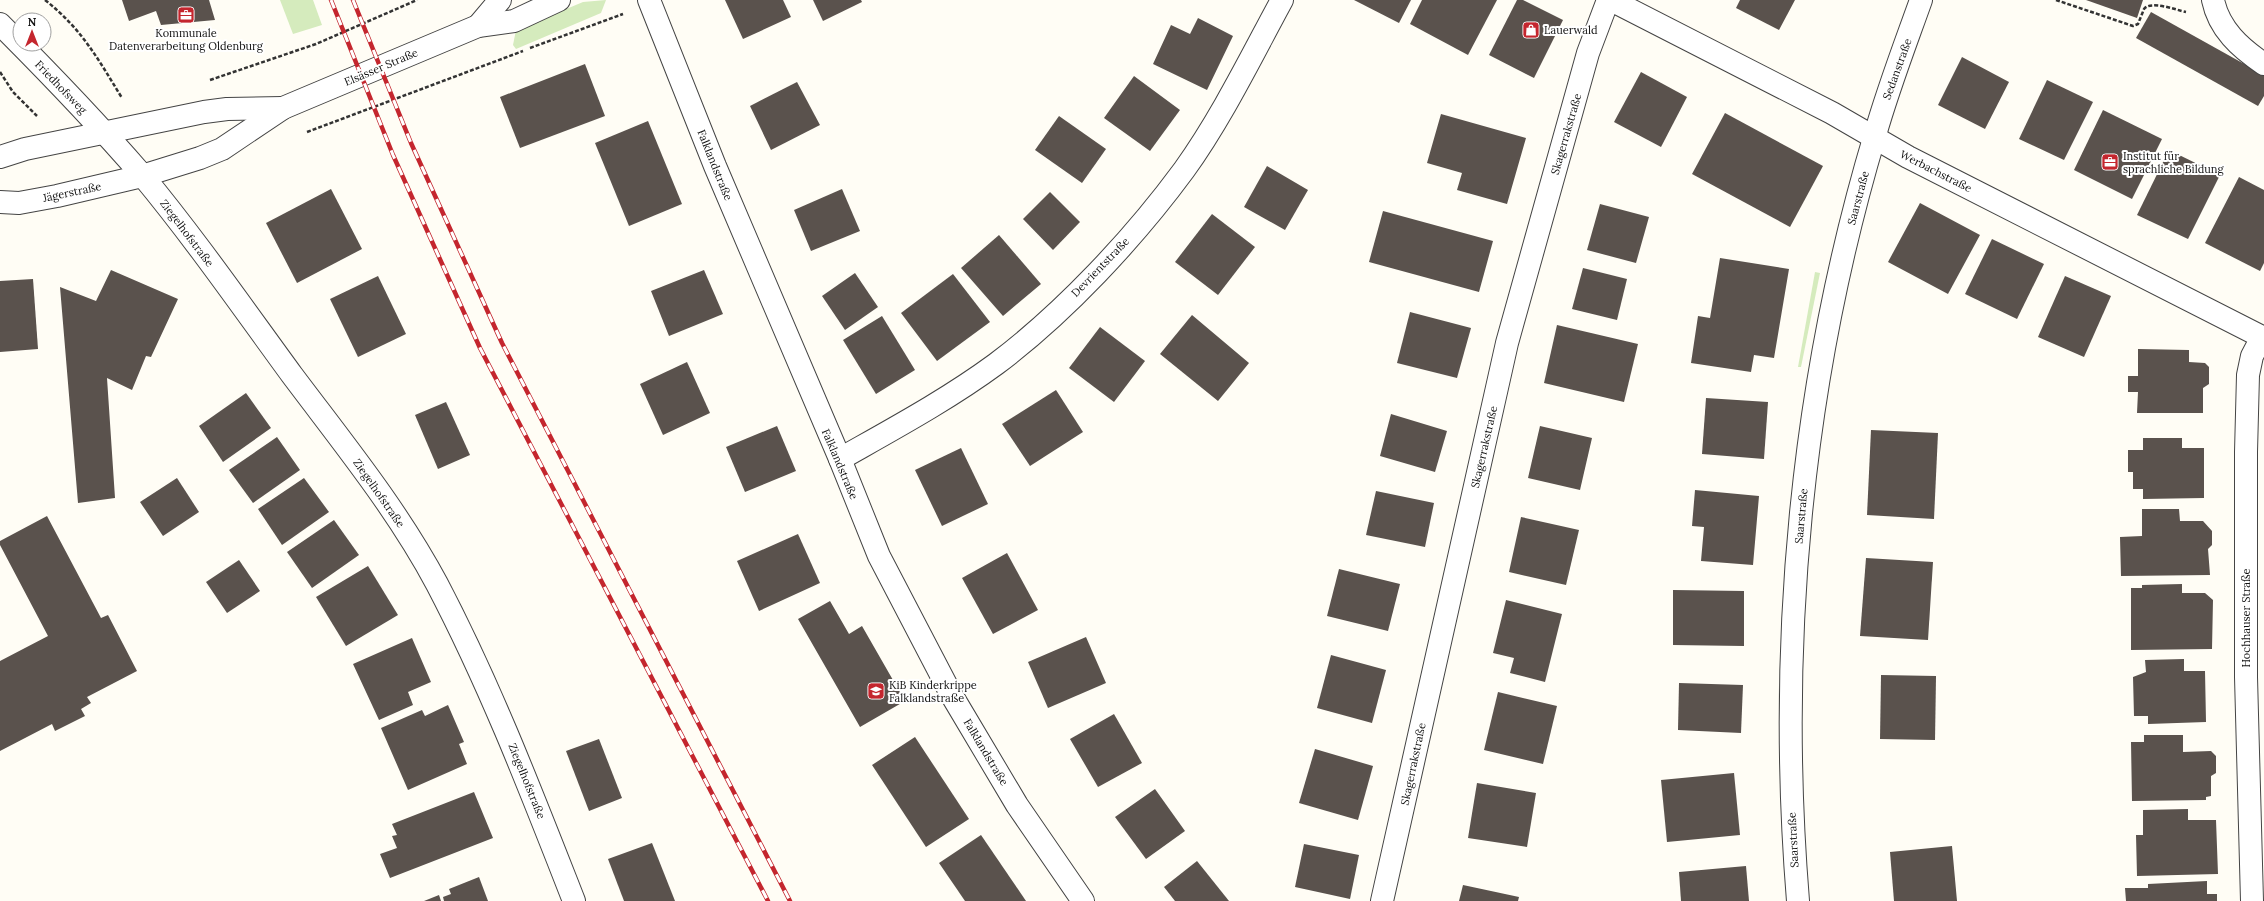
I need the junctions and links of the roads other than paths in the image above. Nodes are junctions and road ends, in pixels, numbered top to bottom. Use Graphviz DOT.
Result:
graph roads {
  1 [pos="500,0"];
  2 [pos="559,0"];
  3 [pos="1282,0"];
  4 [pos="1608,0"];
  5 [pos="1611,0"];
  6 [pos="1921,0"];
  7 [pos="650,2"];
  8 [pos="2214,3"];
  9 [pos="0,24"];
  10 [pos="478,26"];
  11 [pos="2264,64"];
  12 [pos="283,108"];
  13 [pos="105,133"];
  14 [pos="1874,138"];
  15 [pos="0,157"];
  16 [pos="142,176"];
  17 [pos="0,202"];
  18 [pos="2263,338"];
  19 [pos="840,459"];
  20 [pos="574,901"];
  21 [pos="1083,901"];
  22 [pos="1382,901"];
  23 [pos="1798,901"];
  24 [pos="2252,901"];
  1 -- 10 [label="street, Elsässer Straße"];
  2 -- 10 [label="street, Elsässer Straße"];
  3 -- 19 [label="street, Devrientstraße"];
  4 -- 22 [label="street, Skagerrakstraße"];
  5 -- 14 [label="street, Werbachstraße"];
  6 -- 14 [label="street, Sedanstraße"];
  7 -- 19 [label="street, Falklandstraße"];
  8 -- 11 [label="street"];
  9 -- 13 [label="street, Friedhofsweg"];
  10 -- 12 [label="street, Elsässer Straße"];
  12 -- 13 [label="street, Elsässer Straße"];
  12 -- 16 [label="street, Elsässer Straße"];
  13 -- 15 [label="street"];
  13 -- 16 [label="street, Ziegelhofstraße"];
  14 -- 18 [label="street, Werbachstraße"];
  14 -- 23 [label="street, Saarstraße"];
  16 -- 17 [label="street, Jägerstraße"];
  16 -- 20 [label="street, Ziegelhofstraße"];
  18 -- 24 [label="street, Hochhauser Straße"];
  19 -- 21 [label="street, Falklandstraße"];
}
